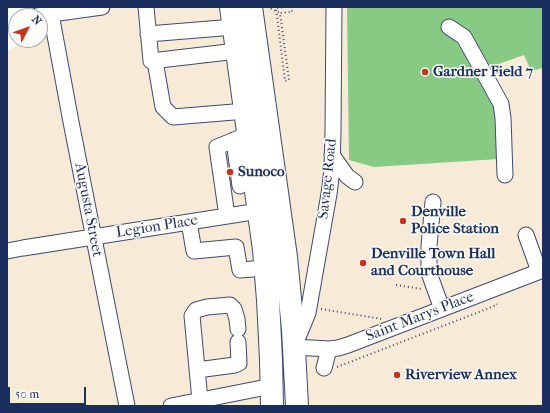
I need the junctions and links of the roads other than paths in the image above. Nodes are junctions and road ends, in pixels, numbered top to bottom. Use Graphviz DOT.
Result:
graph roads {
  1 [pos="102,7"];
  2 [pos="146,7"];
  3 [pos="251,7"];
  4 [pos="334,7"];
  5 [pos="48,14"];
  6 [pos="226,21"];
  7 [pos="449,27"];
  8 [pos="48,31"];
  9 [pos="148,34"];
  10 [pos="227,52"];
  11 [pos="155,61"];
  12 [pos="246,111"];
  13 [pos="241,137"];
  14 [pos="332,155"];
  15 [pos="505,175"];
  16 [pos="355,182"];
  17 [pos="248,184"];
  18 [pos="223,189"];
  19 [pos="433,202"];
  20 [pos="259,211"];
  21 [pos="227,216"];
  22 [pos="188,222"];
  23 [pos="526,235"];
  24 [pos="94,238"];
  25 [pos="7,251"];
  26 [pos="266,268"];
  27 [pos="541,270"];
  28 [pos="442,309"];
  29 [pos="294,347"];
  30 [pos="329,349"];
  31 [pos="330,368"];
  32 [pos="197,370"];
  33 [pos="272,396"];
  34 [pos="200,400"];
  35 [pos="126,406"];
  36 [pos="170,406"];
  37 [pos="297,406"];
  1 -- 5 [label="street"];
  2 -- 9 [label="street"];
  3 -- 29 [label="highway"];
  4 -- 14 [label="street, Savage Road"];
  6 -- 9 [label="street"];
  6 -- 10 [label="highway"];
  7 -- 15 [label="street"];
  8 -- 24 [label="street, Augusta Street"];
  9 -- 11 [label="street"];
  10 -- 11 [label="street"];
  10 -- 12 [label="highway"];
  11 -- 12 [label="street"];
  12 -- 13 [label="highway"];
  13 -- 17 [label="highway"];
  13 -- 18 [label="street"];
  14 -- 16 [label="street"];
  14 -- 29 [label="street, Savage Road"];
  17 -- 18 [label="street"];
  17 -- 20 [label="highway"];
  18 -- 21 [label="street"];
  19 -- 28 [label="street"];
  20 -- 21 [label="street, Legion Place"];
  20 -- 26 [label="highway"];
  21 -- 22 [label="street, Legion Place"];
  22 -- 24 [label="street, Legion Place"];
  22 -- 26 [label="street"];
  23 -- 27 [label="street"];
  24 -- 25 [label="street, Legion Place"];
  24 -- 35 [label="street, Augusta Street"];
  26 -- 33 [label="highway"];
  27 -- 28 [label="street, Saint Marys Place"];
  28 -- 30 [label="street, Saint Marys Place"];
  29 -- 30 [label="street, Saint Marys Place"];
  29 -- 37 [label="highway"];
  30 -- 31 [label="street"];
  32 -- 32 [label="street"];
  32 -- 34 [label="street"];
  33 -- 34 [label="street"];
  34 -- 36 [label="street"];
}
